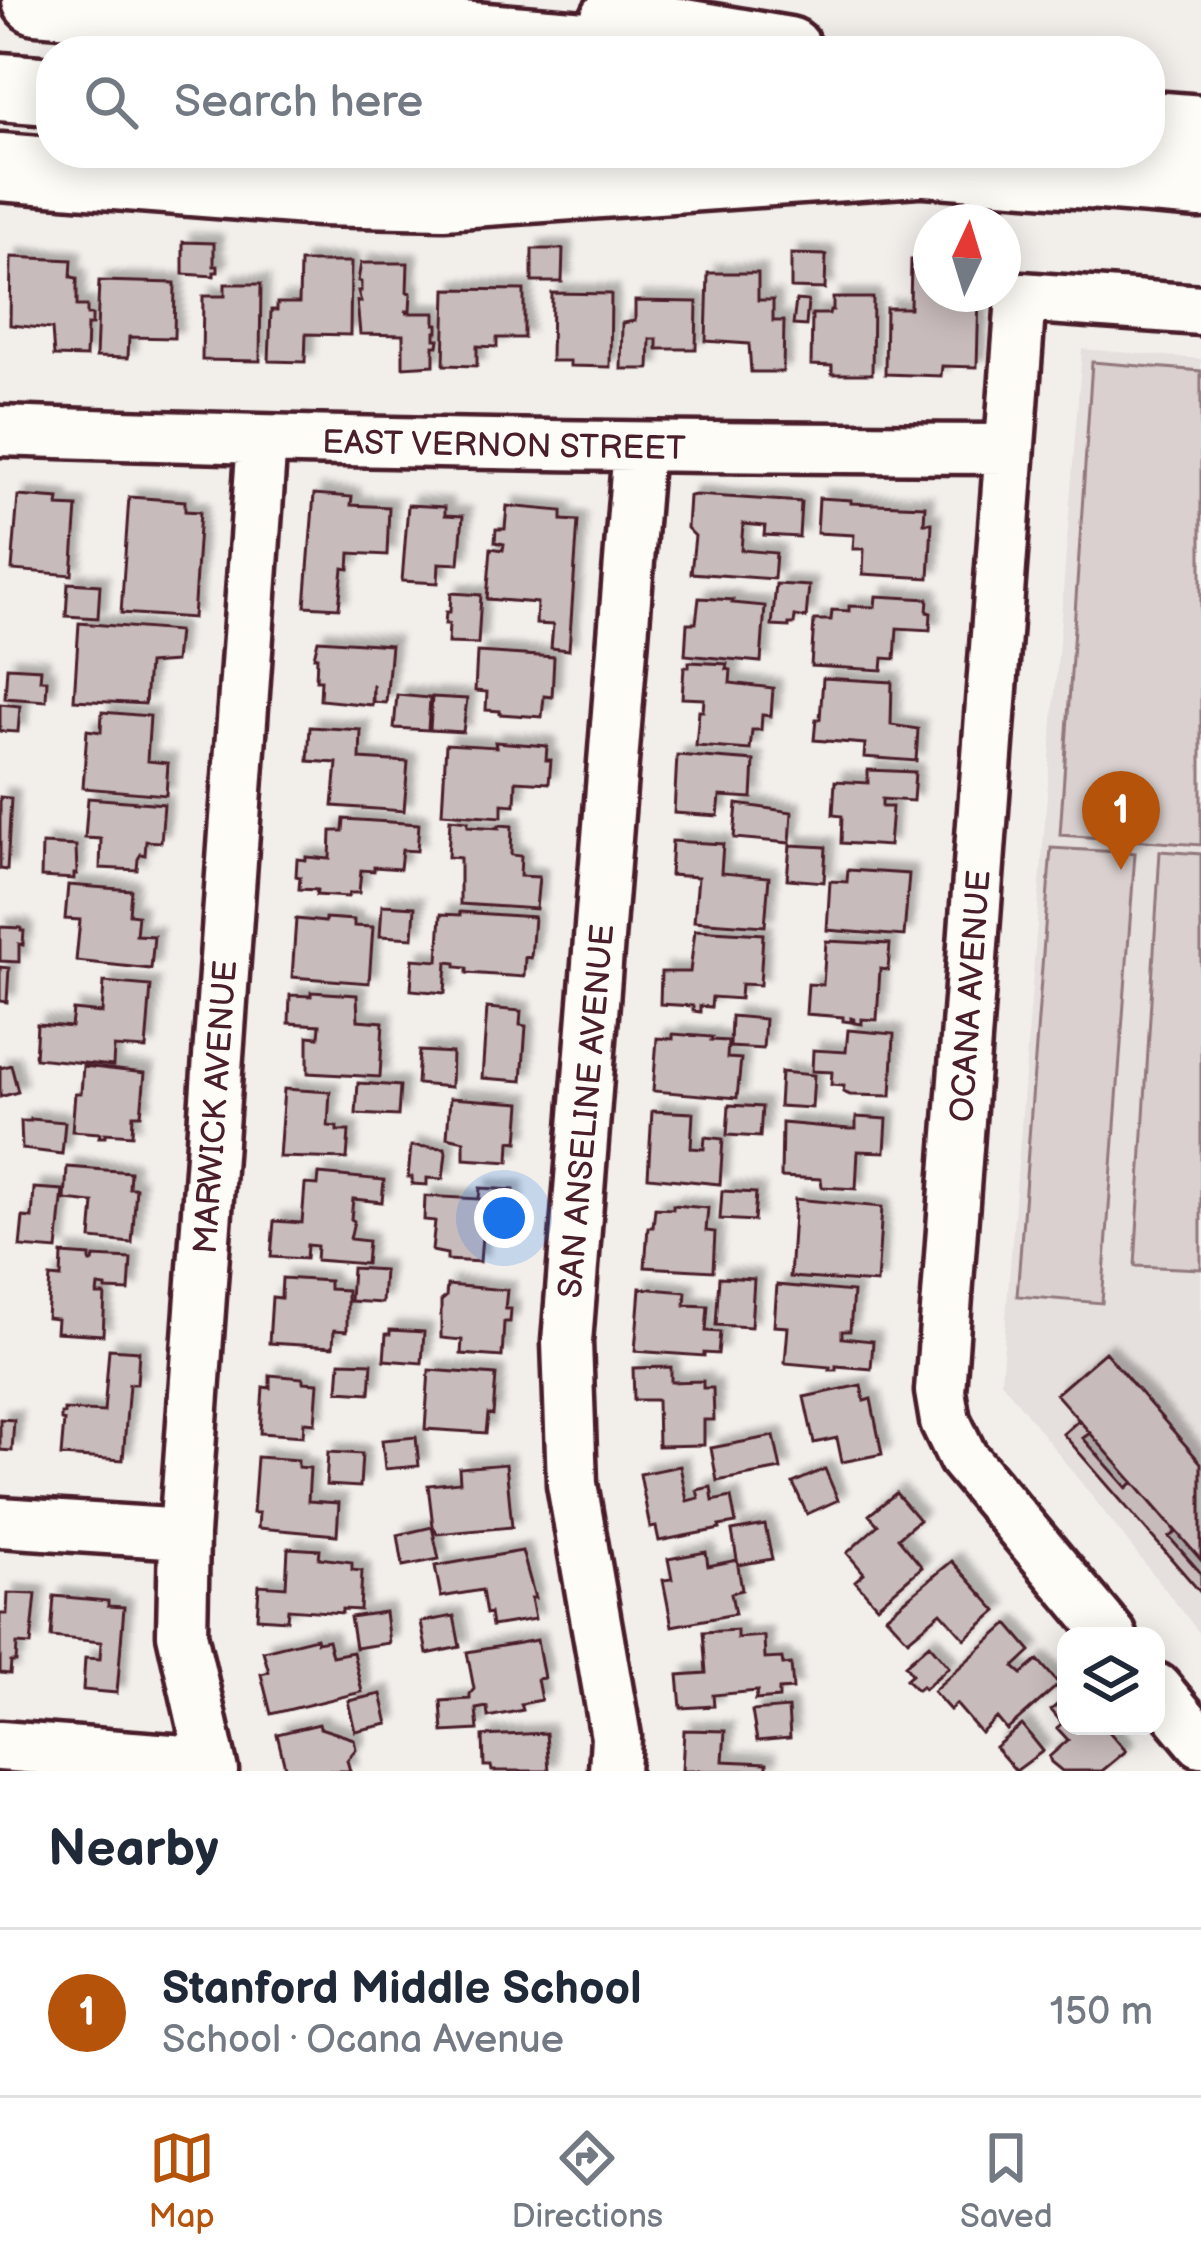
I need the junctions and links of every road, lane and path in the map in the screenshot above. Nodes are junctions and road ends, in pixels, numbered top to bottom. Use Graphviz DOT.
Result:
graph roads {
  1 [pos="36,0"];
  2 [pos="497,0"];
  3 [pos="0,30"];
  4 [pos="71,36"];
  5 [pos="474,36"];
  6 [pos="702,36"];
  7 [pos="0,53"];
  8 [pos="36,56"];
  9 [pos="0,86"];
  10 [pos="36,90"];
  11 [pos="1165,92"];
  12 [pos="1201,95"];
  13 [pos="1165,125"];
  14 [pos="1201,129"];
  15 [pos="1165,147"];
  16 [pos="1201,150"];
  17 [pos="0,167"];
  18 [pos="831,168"];
  19 [pos="994,168"];
  20 [pos="1201,184"];
  21 [pos="319,192"];
  22 [pos="0,210"];
  23 [pos="1201,310"];
  24 [pos="0,431"];
  25 [pos="262,440"];
  26 [pos="638,448"];
  27 [pos="1008,448"];
  28 [pos="0,1522"];
  29 [pos="184,1534"];
  30 [pos="1104,1627"];
  31 [pos="1165,1699"];
  32 [pos="1201,1742"];
  33 [pos="0,1746"];
  34 [pos="1201,1764"];
  35 [pos="212,1767"];
  36 [pos="614,1771"];
  37 [pos="1194,1771"];
  1 -- 5 [label="highway"];
  2 -- 6 [label="highway"];
  3 -- 4 [label="highway"];
  7 -- 8 [label="highway"];
  9 -- 10 [label="highway"];
  11 -- 12 [label="highway"];
  13 -- 14 [label="highway"];
  15 -- 16 [label="highway"];
  17 -- 21 [label="highway"];
  18 -- 21 [label="highway"];
  19 -- 20 [label="highway"];
  21 -- 22 [label="highway"];
  23 -- 27 [label="street, OCANA AVENUE"];
  24 -- 25 [label="street, EAST VERNON STREET"];
  25 -- 26 [label="street, EAST VERNON STREET"];
  25 -- 29 [label="street, MARWICK AVENUE"];
  26 -- 27 [label="street, EAST VERNON STREET"];
  26 -- 36 [label="street, SAN ANSELINE AVENUE"];
  27 -- 30 [label="street, OCANA AVENUE"];
  28 -- 29 [label="street"];
  29 -- 35 [label="street, MARWICK AVENUE"];
  31 -- 32 [label="street"];
  33 -- 35 [label="street"];
  34 -- 37 [label="street"];
}
